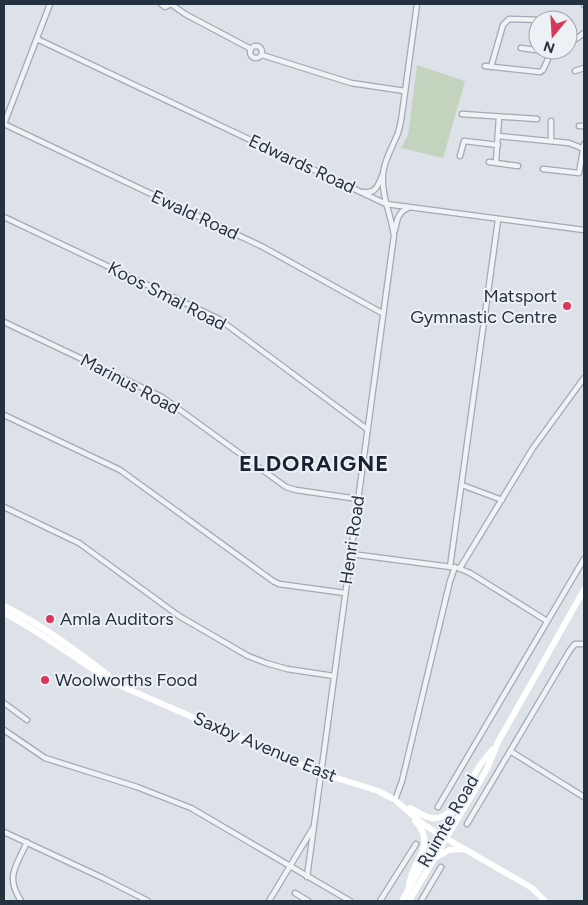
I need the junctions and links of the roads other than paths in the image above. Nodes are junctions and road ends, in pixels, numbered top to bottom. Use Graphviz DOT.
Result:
graph roads {
  1 [pos="50,4"];
  2 [pos="161,4"];
  3 [pos="171,4"];
  4 [pos="417,4"];
  5 [pos="528,19"];
  6 [pos="37,39"];
  7 [pos="521,48"];
  8 [pos="251,49"];
  9 [pos="528,49"];
  10 [pos="262,55"];
  11 [pos="547,60"];
  12 [pos="485,66"];
  13 [pos="491,67"];
  14 [pos="584,68"];
  15 [pos="575,71"];
  16 [pos="406,91"];
  17 [pos="462,114"];
  18 [pos="499,117"];
  19 [pos="537,119"];
  20 [pos="551,121"];
  21 [pos="4,124"];
  22 [pos="498,136"];
  23 [pos="551,141"];
  24 [pos="498,145"];
  25 [pos="584,147"];
  26 [pos="460,156"];
  27 [pos="489,162"];
  28 [pos="496,162"];
  29 [pos="518,166"];
  30 [pos="543,169"];
  31 [pos="383,174"];
  32 [pos="360,192"];
  33 [pos="386,204"];
  34 [pos="409,208"];
  35 [pos="4,217"];
  36 [pos="498,220"];
  37 [pos="584,230"];
  38 [pos="394,235"];
  39 [pos="382,313"];
  40 [pos="4,322"];
  41 [pos="584,378"];
  42 [pos="4,414"];
  43 [pos="368,429"];
  44 [pos="462,485"];
  45 [pos="358,499"];
  46 [pos="502,500"];
  47 [pos="4,507"];
  48 [pos="351,554"];
  49 [pos="584,559"];
  50 [pos="455,568"];
  51 [pos="584,590"];
  52 [pos="345,593"];
  53 [pos="4,606"];
  54 [pos="4,613"];
  55 [pos="548,621"];
  56 [pos="584,644"];
  57 [pos="334,676"];
  58 [pos="111,680"];
  59 [pos="4,703"];
  60 [pos="27,720"];
  61 [pos="4,730"];
  62 [pos="498,742"];
  63 [pos="510,751"];
  64 [pos="321,774"];
  65 [pos="584,798"];
  66 [pos="396,801"];
  67 [pos="438,807"];
  68 [pos="455,807"];
  69 [pos="467,824"];
  70 [pos="314,826"];
  71 [pos="4,832"];
  72 [pos="440,835"];
  73 [pos="446,839"];
  74 [pos="27,842"];
  75 [pos="416,844"];
  76 [pos="466,849"];
  77 [pos="432,863"];
  78 [pos="290,866"];
  79 [pos="441,867"];
  80 [pos="307,877"];
  81 [pos="408,888"];
  82 [pos="295,893"];
  83 [pos="21,901"];
  84 [pos="148,901"];
  85 [pos="269,901"];
  86 [pos="308,901"];
  87 [pos="350,901"];
  88 [pos="380,901"];
  89 [pos="402,901"];
  90 [pos="408,901"];
  91 [pos="421,901"];
  92 [pos="545,901"];
  1 -- 6 [label="street"];
  2 -- 3 [label="street"];
  3 -- 8 [label="street"];
  4 -- 16 [label="street"];
  5 -- 13 [label="street"];
  6 -- 21 [label="street"];
  6 -- 32 [label="street, Edwards Road"];
  7 -- 9 [label="street"];
  8 -- 10 [label="street"];
  8 -- 10 [label="street"];
  10 -- 16 [label="street"];
  11 -- 13 [label="street"];
  12 -- 13 [label="street"];
  14 -- 15 [label="street"];
  16 -- 31 [label="street"];
  17 -- 18 [label="street"];
  18 -- 19 [label="street"];
  18 -- 22 [label="street"];
  20 -- 23 [label="street"];
  21 -- 39 [label="street, Ewald Road"];
  22 -- 23 [label="street"];
  22 -- 24 [label="street"];
  23 -- 25 [label="street"];
  24 -- 26 [label="street"];
  24 -- 28 [label="street"];
  25 -- 30 [label="street"];
  27 -- 28 [label="street"];
  28 -- 29 [label="street"];
  31 -- 32 [label="street"];
  31 -- 33 [label="street, Henri Road"];
  32 -- 33 [label="street, Edwards Road"];
  33 -- 34 [label="street, Edwards Road"];
  33 -- 38 [label="street, Henri Road"];
  34 -- 36 [label="street, Edwards Road"];
  34 -- 38 [label="street"];
  35 -- 43 [label="street, Koos Smal Road"];
  36 -- 37 [label="street, Edwards Road"];
  36 -- 44 [label="street"];
  38 -- 39 [label="street, Henri Road"];
  39 -- 43 [label="street, Henri Road"];
  40 -- 45 [label="street, Marinus Road"];
  41 -- 46 [label="street"];
  42 -- 52 [label="street"];
  43 -- 45 [label="street, Henri Road"];
  44 -- 46 [label="street"];
  44 -- 50 [label="street"];
  45 -- 48 [label="street, Henri Road"];
  46 -- 50 [label="street"];
  47 -- 57 [label="street"];
  48 -- 50 [label="street"];
  48 -- 52 [label="street, Henri Road"];
  49 -- 55 [label="street"];
  50 -- 55 [label="street"];
  50 -- 66 [label="street"];
  51 -- 62 [label="main road, Ruimte Road"];
  52 -- 57 [label="street, Henri Road"];
  53 -- 58 [label="main road, Saxby Avenue East"];
  54 -- 58 [label="main road, Saxby Avenue East"];
  55 -- 67 [label="street"];
  56 -- 63 [label="street"];
  57 -- 64 [label="street, Henri Road"];
  58 -- 64 [label="main road, Saxby Avenue East"];
  59 -- 60 [label="street"];
  61 -- 78 [label="street"];
  62 -- 68 [label="main road, Ruimte Road"];
  62 -- 73 [label="main road, Ruimte Road"];
  63 -- 65 [label="street"];
  63 -- 69 [label="street"];
  64 -- 66 [label="main road, Saxby Avenue East"];
  64 -- 70 [label="street, Henri Road"];
  66 -- 68 [label="main road"];
  66 -- 72 [label="main road, Saxby Avenue East"];
  66 -- 81 [label="main road"];
  68 -- 72 [label="main road, Ruimte Road"];
  70 -- 78 [label="street"];
  70 -- 80 [label="street, Henri Road"];
  71 -- 74 [label="street"];
  72 -- 73 [label="main road, Saxby Avenue East"];
  72 -- 81 [label="main road, Ruimte Road"];
  73 -- 76 [label="main road, Saxby Avenue East"];
  73 -- 77 [label="main road, Ruimte Road"];
  74 -- 83 [label="street"];
  74 -- 84 [label="street"];
  75 -- 88 [label="street"];
  76 -- 77 [label="main road"];
  76 -- 92 [label="main road, Saxby Avenue East"];
  77 -- 90 [label="main road, Ruimte Road"];
  78 -- 80 [label="street"];
  78 -- 85 [label="street"];
  79 -- 91 [label="street"];
  80 -- 87 [label="street"];
  81 -- 89 [label="main road, Ruimte Road"];
  82 -- 86 [label="street"];
}
